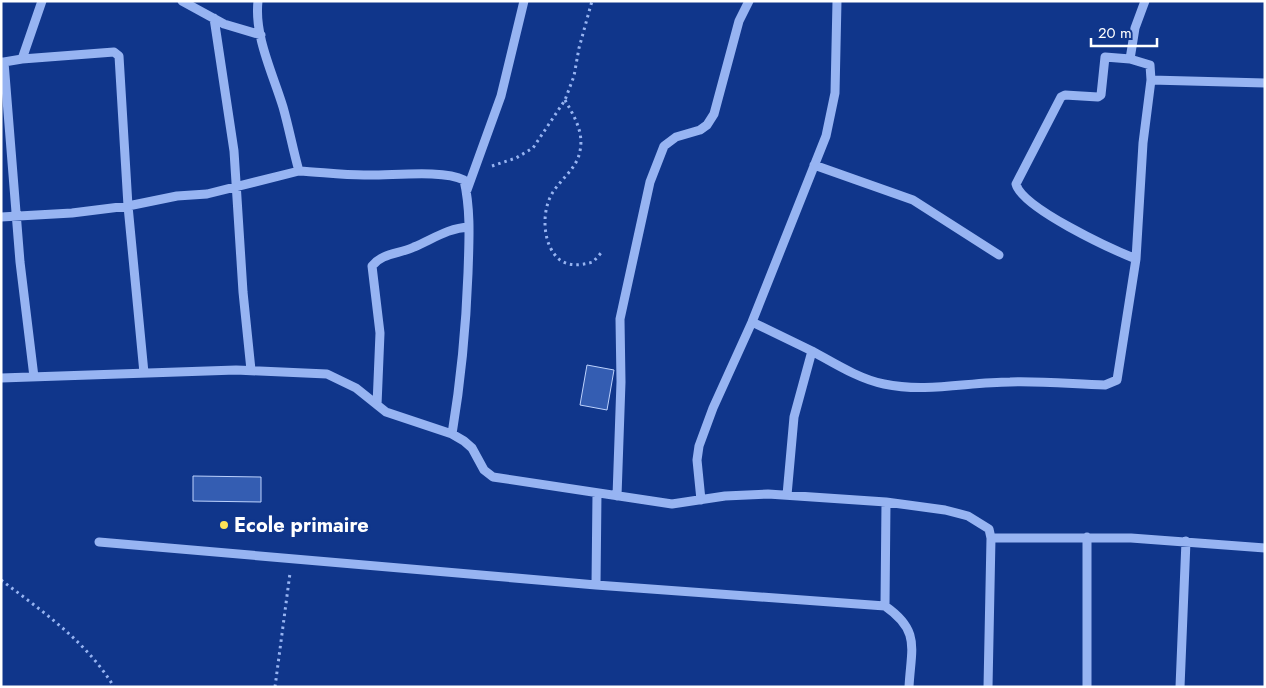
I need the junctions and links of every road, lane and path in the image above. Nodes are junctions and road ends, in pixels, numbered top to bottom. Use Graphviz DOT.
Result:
graph roads {
  1 [pos="42,1"];
  2 [pos="182,1"];
  3 [pos="258,1"];
  4 [pos="524,1"];
  5 [pos="592,1"];
  6 [pos="749,1"];
  7 [pos="836,1"];
  8 [pos="1145,1"];
  9 [pos="214,18"];
  10 [pos="261,35"];
  11 [pos="22,59"];
  12 [pos="1130,59"];
  13 [pos="2,62"];
  14 [pos="1151,80"];
  15 [pos="1265,83"];
  16 [pos="565,100"];
  17 [pos="814,166"];
  18 [pos="299,171"];
  19 [pos="472,173"];
  20 [pos="236,188"];
  21 [pos="467,193"];
  22 [pos="128,206"];
  23 [pos="17,216"];
  24 [pos="1,217"];
  25 [pos="469,227"];
  26 [pos="601,253"];
  27 [pos="999,254"];
  28 [pos="1136,259"];
  29 [pos="752,322"];
  30 [pos="812,351"];
  31 [pos="251,370"];
  32 [pos="144,374"];
  33 [pos="34,377"];
  34 [pos="1,378"];
  35 [pos="377,404"];
  36 [pos="452,434"];
  37 [pos="597,493"];
  38 [pos="786,495"];
  39 [pos="616,496"];
  40 [pos="701,500"];
  41 [pos="886,502"];
  42 [pos="1087,537"];
  43 [pos="991,538"];
  44 [pos="1186,541"];
  45 [pos="100,542"];
  46 [pos="1265,548"];
  47 [pos="293,559"];
  48 [pos="1,580"];
  49 [pos="596,585"];
  50 [pos="885,606"];
  51 [pos="114,687"];
  52 [pos="275,687"];
  53 [pos="909,687"];
  54 [pos="988,687"];
  55 [pos="1087,687"];
  56 [pos="1180,687"];
  1 -- 11 [label="street"];
  2 -- 9 [label="street"];
  3 -- 10 [label="street"];
  4 -- 19 [label="street"];
  5 -- 16 [label="path"];
  6 -- 39 [label="street"];
  7 -- 17 [label="street"];
  8 -- 12 [label="street"];
  9 -- 10 [label="street"];
  9 -- 20 [label="street"];
  10 -- 18 [label="street"];
  11 -- 13 [label="street"];
  11 -- 22 [label="street"];
  12 -- 14 [label="street"];
  12 -- 28 [label="street"];
  13 -- 23 [label="street"];
  14 -- 15 [label="street"];
  14 -- 28 [label="street"];
  16 -- 19 [label="path"];
  16 -- 26 [label="path"];
  17 -- 27 [label="street"];
  17 -- 29 [label="street"];
  18 -- 20 [label="street"];
  18 -- 21 [label="street"];
  19 -- 21 [label="street"];
  20 -- 22 [label="street"];
  20 -- 31 [label="street"];
  21 -- 25 [label="street"];
  22 -- 23 [label="street"];
  22 -- 32 [label="street"];
  23 -- 24 [label="street"];
  23 -- 33 [label="street"];
  25 -- 35 [label="street"];
  25 -- 36 [label="street"];
  28 -- 30 [label="street"];
  29 -- 30 [label="street"];
  29 -- 40 [label="street"];
  30 -- 38 [label="street"];
  31 -- 32 [label="street"];
  31 -- 35 [label="street"];
  32 -- 33 [label="street"];
  33 -- 34 [label="street"];
  35 -- 36 [label="street"];
  36 -- 37 [label="street"];
  37 -- 39 [label="street"];
  37 -- 49 [label="street"];
  38 -- 40 [label="street"];
  38 -- 41 [label="street"];
  39 -- 40 [label="street"];
  41 -- 43 [label="street"];
  41 -- 50 [label="street"];
  42 -- 43 [label="street"];
  42 -- 44 [label="street"];
  42 -- 55 [label="street"];
  43 -- 54 [label="street"];
  44 -- 46 [label="street"];
  44 -- 56 [label="street"];
  45 -- 47 [label="street"];
  47 -- 49 [label="street"];
  47 -- 52 [label="path"];
  48 -- 51 [label="path"];
  49 -- 50 [label="street"];
  50 -- 53 [label="street"];
}
